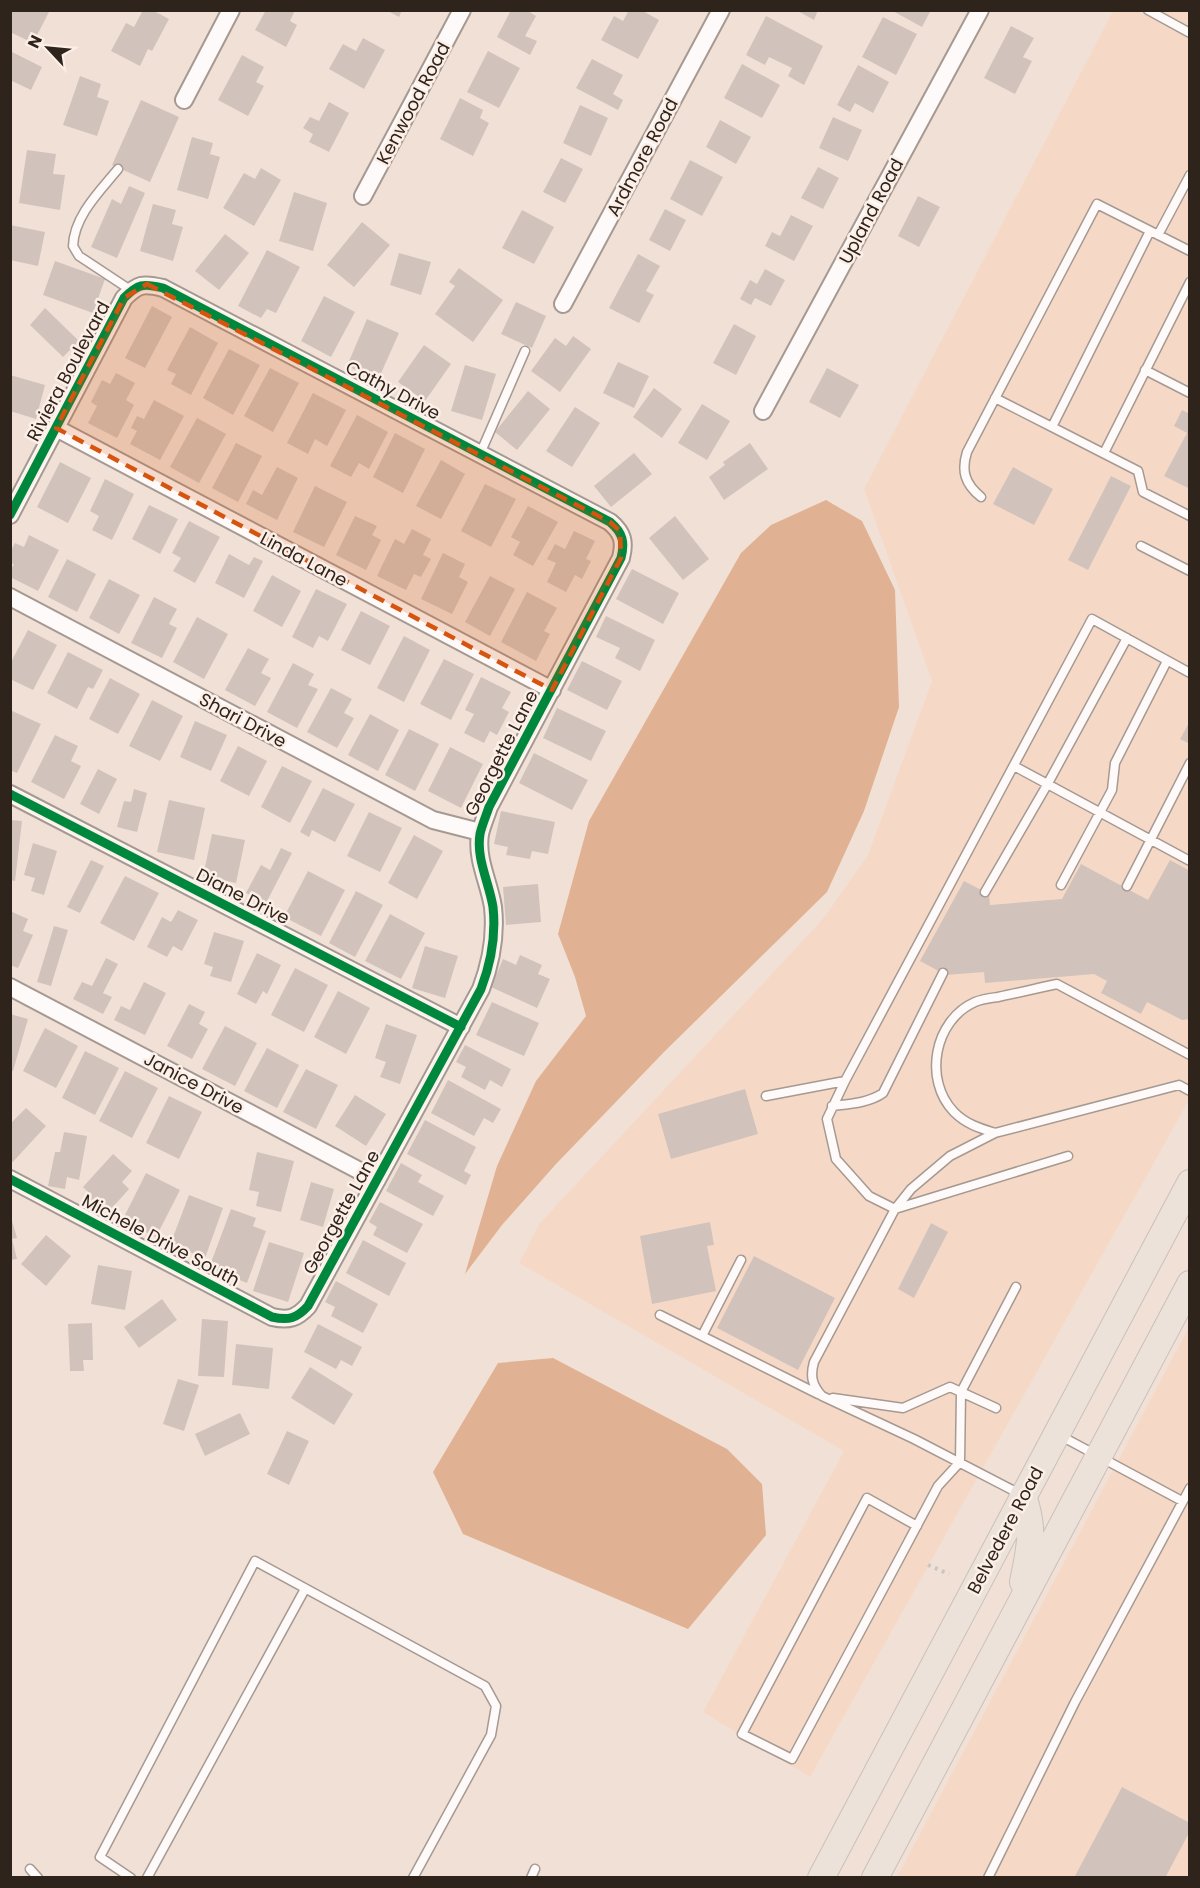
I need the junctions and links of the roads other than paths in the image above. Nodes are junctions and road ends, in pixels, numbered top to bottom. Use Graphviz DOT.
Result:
graph roads {
  1 [pos="231,10"];
  2 [pos="462,10"];
  3 [pos="721,10"];
  4 [pos="980,10"];
  5 [pos="1149,10"];
  6 [pos="1190,33"];
  7 [pos="184,100"];
  8 [pos="118,169"];
  9 [pos="1190,175"];
  10 [pos="363,196"];
  11 [pos="1154,233"];
  12 [pos="1190,251"];
  13 [pos="1190,282"];
  14 [pos="139,287"];
  15 [pos="563,304"];
  16 [pos="525,351"];
  17 [pos="1145,370"];
  18 [pos="1190,393"];
  19 [pos="995,398"];
  20 [pos="763,411"];
  21 [pos="1052,427"];
  22 [pos="56,428"];
  23 [pos="1104,453"];
  24 [pos="480,454"];
  25 [pos="981,497"];
  26 [pos="10,515"];
  27 [pos="1190,516"];
  28 [pos="620,531"];
  29 [pos="1141,546"];
  30 [pos="1190,571"];
  31 [pos="10,597"];
  32 [pos="1127,638"];
  33 [pos="1167,661"];
  34 [pos="1190,672"];
  35 [pos="552,690"];
  36 [pos="1190,763"];
  37 [pos="1014,766"];
  38 [pos="1047,785"];
  39 [pos="10,794"];
  40 [pos="1100,813"];
  41 [pos="480,832"];
  42 [pos="1150,840"];
  43 [pos="1190,861"];
  44 [pos="1060,885"];
  45 [pos="1127,886"];
  46 [pos="986,892"];
  47 [pos="943,973"];
  48 [pos="10,987"];
  49 [pos="460,1027"];
  50 [pos="1190,1055"];
  51 [pos="845,1081"];
  52 [pos="1190,1091"];
  53 [pos="766,1096"];
  54 [pos="832,1106"];
  55 [pos="995,1133"];
  56 [pos="1068,1156"];
  57 [pos="10,1179"];
  58 [pos="377,1180"];
  59 [pos="1190,1183"];
  60 [pos="895,1209"];
  61 [pos="741,1260"];
  62 [pos="1190,1284"];
  63 [pos="1016,1287"];
  64 [pos="660,1315"];
  65 [pos="299,1316"];
  66 [pos="702,1336"];
  67 [pos="961,1392"];
  68 [pos="822,1396"];
  69 [pos="996,1408"];
  70 [pos="1056,1434"];
  71 [pos="1098,1456"];
  72 [pos="960,1462"];
  73 [pos="1190,1488"];
  74 [pos="1023,1496"];
  75 [pos="1182,1502"];
  76 [pos="917,1526"];
  77 [pos="305,1588"];
  78 [pos="1017,1611"];
  79 [pos="30,1869"];
  80 [pos="535,1869"];
  81 [pos="38,1878"];
  82 [pos="132,1878"];
  83 [pos="147,1878"];
  84 [pos="413,1878"];
  85 [pos="531,1878"];
  86 [pos="821,1878"];
  87 [pos="875,1878"];
  88 [pos="988,1878"];
  1 -- 7 [label="street"];
  2 -- 10 [label="street, Kenwood Road"];
  3 -- 15 [label="street, Ardmore Road"];
  4 -- 20 [label="street, Upland Road"];
  5 -- 6 [label="lane"];
  8 -- 14 [label="lane"];
  9 -- 11 [label="lane"];
  11 -- 12 [label="lane"];
  11 -- 19 [label="lane"];
  11 -- 21 [label="lane"];
  13 -- 17 [label="lane"];
  14 -- 22 [label="street, Riviera Boulevard"];
  14 -- 24 [label="street, Cathy Drive"];
  16 -- 24 [label="lane"];
  17 -- 18 [label="lane"];
  17 -- 23 [label="lane"];
  19 -- 21 [label="lane"];
  19 -- 25 [label="lane"];
  21 -- 23 [label="lane"];
  22 -- 26 [label="street, Riviera Boulevard"];
  22 -- 35 [label="street, Linda Lane"];
  23 -- 27 [label="lane"];
  24 -- 28 [label="street, Cathy Drive"];
  28 -- 35 [label="street, Georgette Lane"];
  29 -- 30 [label="lane"];
  31 -- 41 [label="street, Shari Drive"];
  32 -- 33 [label="lane"];
  32 -- 37 [label="lane"];
  32 -- 38 [label="lane"];
  33 -- 34 [label="lane"];
  33 -- 40 [label="lane"];
  35 -- 41 [label="street, Georgette Lane"];
  36 -- 42 [label="lane"];
  37 -- 38 [label="lane"];
  37 -- 51 [label="lane"];
  38 -- 40 [label="lane"];
  38 -- 46 [label="lane"];
  39 -- 49 [label="street, Diane Drive"];
  40 -- 42 [label="lane"];
  40 -- 44 [label="lane"];
  41 -- 49 [label="street, Georgette Lane"];
  42 -- 43 [label="lane"];
  42 -- 45 [label="lane"];
  47 -- 54 [label="lane"];
  48 -- 58 [label="street, Janice Drive"];
  49 -- 58 [label="street, Georgette Lane"];
  50 -- 55 [label="lane"];
  51 -- 53 [label="lane"];
  51 -- 54 [label="lane"];
  52 -- 55 [label="lane"];
  54 -- 60 [label="lane"];
  55 -- 60 [label="lane"];
  56 -- 60 [label="lane"];
  57 -- 65 [label="street, Michele Drive South"];
  58 -- 65 [label="street, Georgette Lane"];
  59 -- 70 [label="main road, Belvedere Road"];
  60 -- 68 [label="lane"];
  61 -- 66 [label="lane"];
  62 -- 71 [label="main road"];
  63 -- 67 [label="lane"];
  64 -- 66 [label="lane"];
  66 -- 68 [label="lane"];
  67 -- 68 [label="lane"];
  67 -- 69 [label="lane"];
  67 -- 72 [label="lane"];
  68 -- 72 [label="lane"];
  70 -- 71 [label="lane"];
  70 -- 74 [label="main road, Belvedere Road"];
  71 -- 75 [label="lane"];
  71 -- 78 [label="main road"];
  72 -- 74 [label="lane"];
  72 -- 76 [label="lane"];
  73 -- 75 [label="lane"];
  74 -- 78 [label="main road"];
  74 -- 86 [label="main road, Belvedere Road"];
  75 -- 88 [label="lane"];
  76 -- 76 [label="lane"];
  77 -- 82 [label="lane"];
  77 -- 83 [label="lane"];
  77 -- 84 [label="lane"];
  78 -- 87 [label="main road"];
  79 -- 81 [label="lane"];
  80 -- 85 [label="lane"];
}
